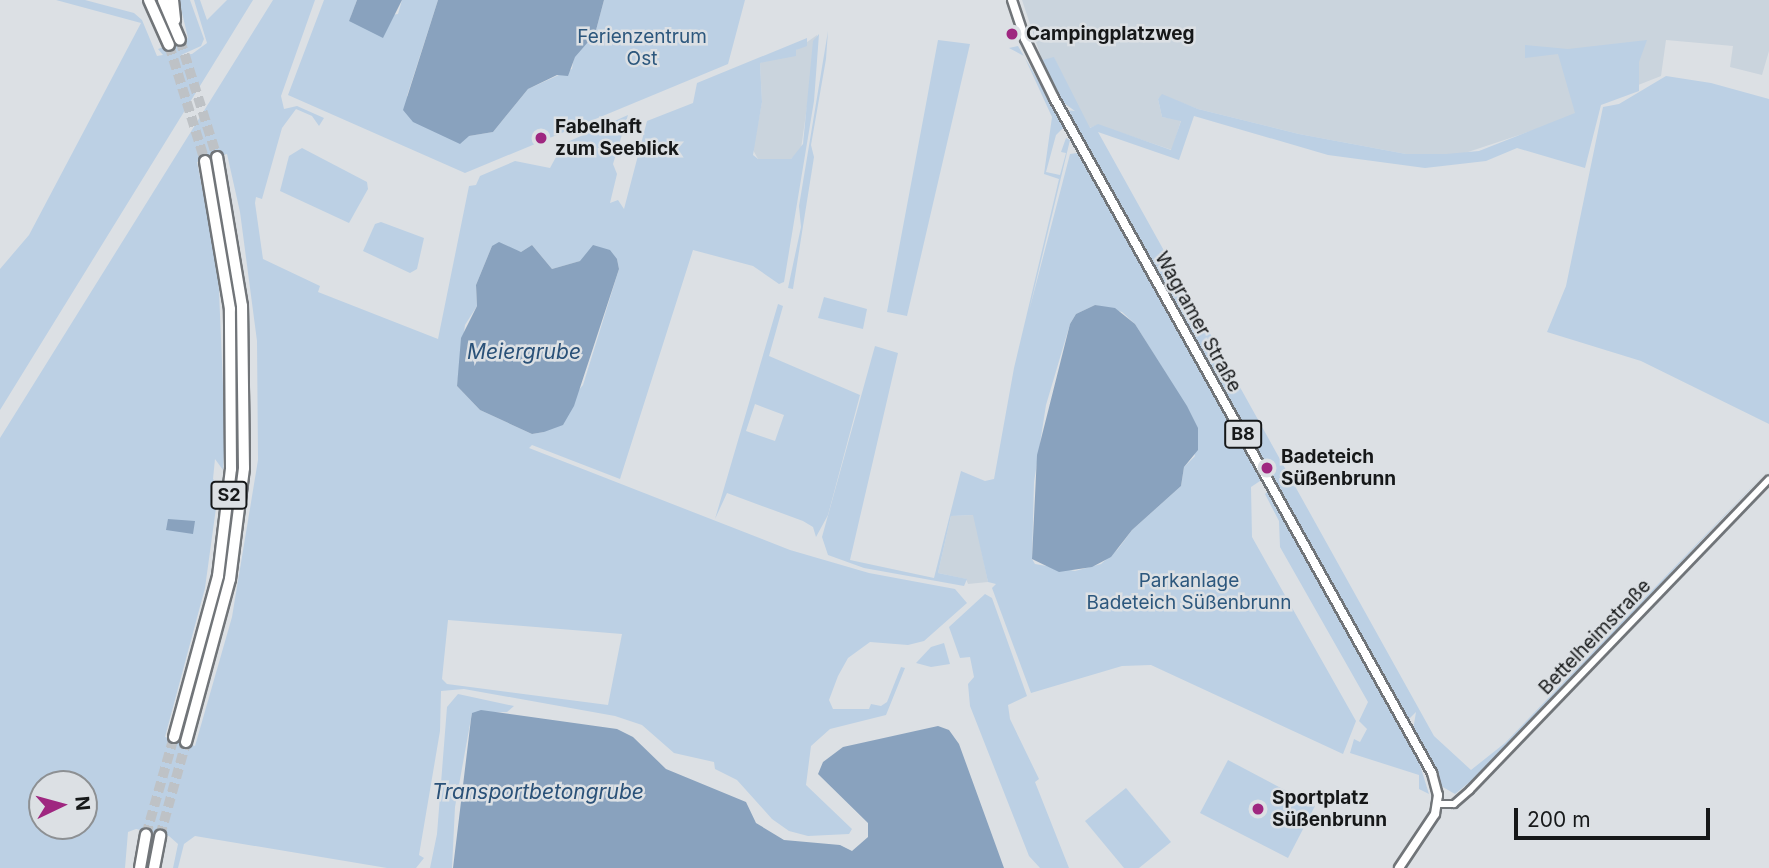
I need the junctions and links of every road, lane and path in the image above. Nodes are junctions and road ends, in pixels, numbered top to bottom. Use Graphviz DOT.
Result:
graph roads {
  1 [pos="149,0"];
  2 [pos="163,0"];
  3 [pos="173,0"];
  4 [pos="1013,0"];
  5 [pos="169,45"];
  6 [pos="217,157"];
  7 [pos="205,161"];
  8 [pos="1769,478"];
  9 [pos="174,737"];
  10 [pos="186,742"];
  11 [pos="1437,804"];
  12 [pos="146,835"];
  13 [pos="160,836"];
  14 [pos="140,868"];
  15 [pos="154,868"];
  16 [pos="1399,868"];
  1 -- 5 [label="highway"];
  2 -- 3 [label="highway"];
  4 -- 11 [label="main road, Wagramer Straße / B8"];
  6 -- 10 [label="highway, S2"];
  7 -- 9 [label="highway, S2"];
  8 -- 11 [label="street, Bettelheimstraße"];
  11 -- 16 [label="main road"];
  12 -- 14 [label="highway"];
  13 -- 15 [label="highway"];
}
